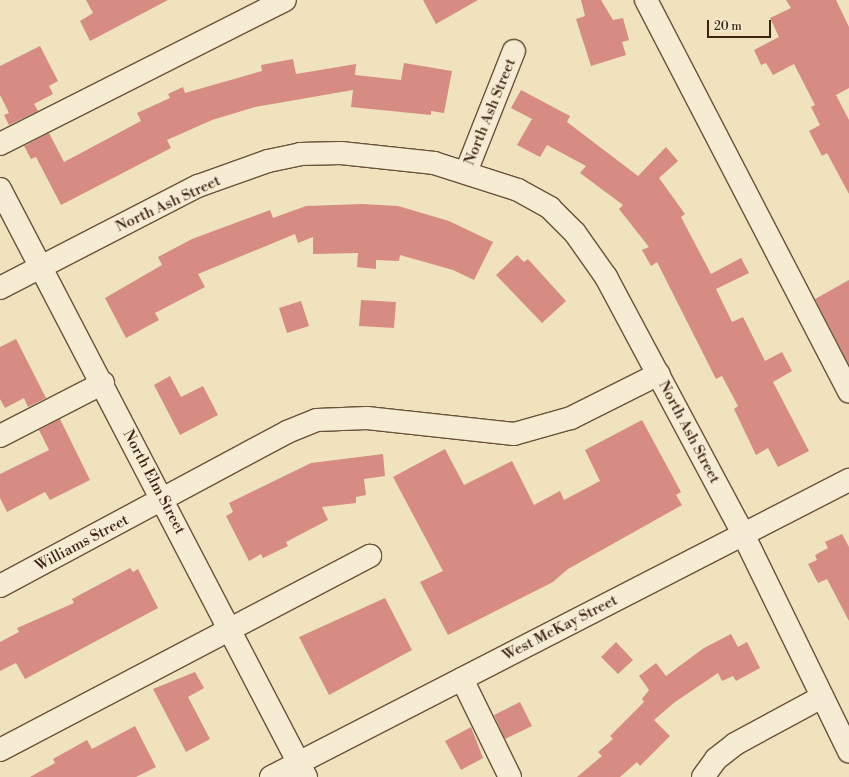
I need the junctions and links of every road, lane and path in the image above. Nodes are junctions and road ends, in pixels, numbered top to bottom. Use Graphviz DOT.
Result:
graph roads {
  1 [pos="285,0"];
  2 [pos="646,0"];
  3 [pos="514,51"];
  4 [pos="0,144"];
  5 [pos="466,172"];
  6 [pos="0,189"];
  7 [pos="41,267"];
  8 [pos="0,288"];
  9 [pos="659,374"];
  10 [pos="103,383"];
  11 [pos="849,392"];
  12 [pos="0,436"];
  13 [pos="849,480"];
  14 [pos="164,500"];
  15 [pos="743,534"];
  16 [pos="370,556"];
  17 [pos="0,586"];
  18 [pos="232,630"];
  19 [pos="462,679"];
  20 [pos="822,697"];
  21 [pos="0,750"];
  22 [pos="849,751"];
  23 [pos="302,770"];
  24 [pos="271,777"];
  25 [pos="510,777"];
  26 [pos="703,777"];
  1 -- 4 [label="street"];
  2 -- 11 [label="street"];
  3 -- 5 [label="street, North Ash Street"];
  5 -- 7 [label="street, North Ash Street"];
  5 -- 9 [label="street, North Ash Street"];
  6 -- 7 [label="street, North Elm Street"];
  7 -- 8 [label="street, North Ash Street"];
  7 -- 10 [label="street, North Elm Street"];
  9 -- 14 [label="street, Williams Street"];
  9 -- 15 [label="street, North Ash Street"];
  10 -- 12 [label="street"];
  10 -- 14 [label="street, North Elm Street"];
  13 -- 15 [label="street, West McKay Street"];
  14 -- 17 [label="street, Williams Street"];
  14 -- 18 [label="street, North Elm Street"];
  15 -- 19 [label="street, West McKay Street"];
  15 -- 20 [label="street, North Ash Street"];
  16 -- 18 [label="street"];
  18 -- 21 [label="street"];
  18 -- 23 [label="street, North Elm Street"];
  19 -- 23 [label="street, West McKay Street"];
  19 -- 25 [label="street"];
  20 -- 22 [label="street, North Ash Street"];
  20 -- 26 [label="street"];
  23 -- 24 [label="street, West McKay Street"];
}
